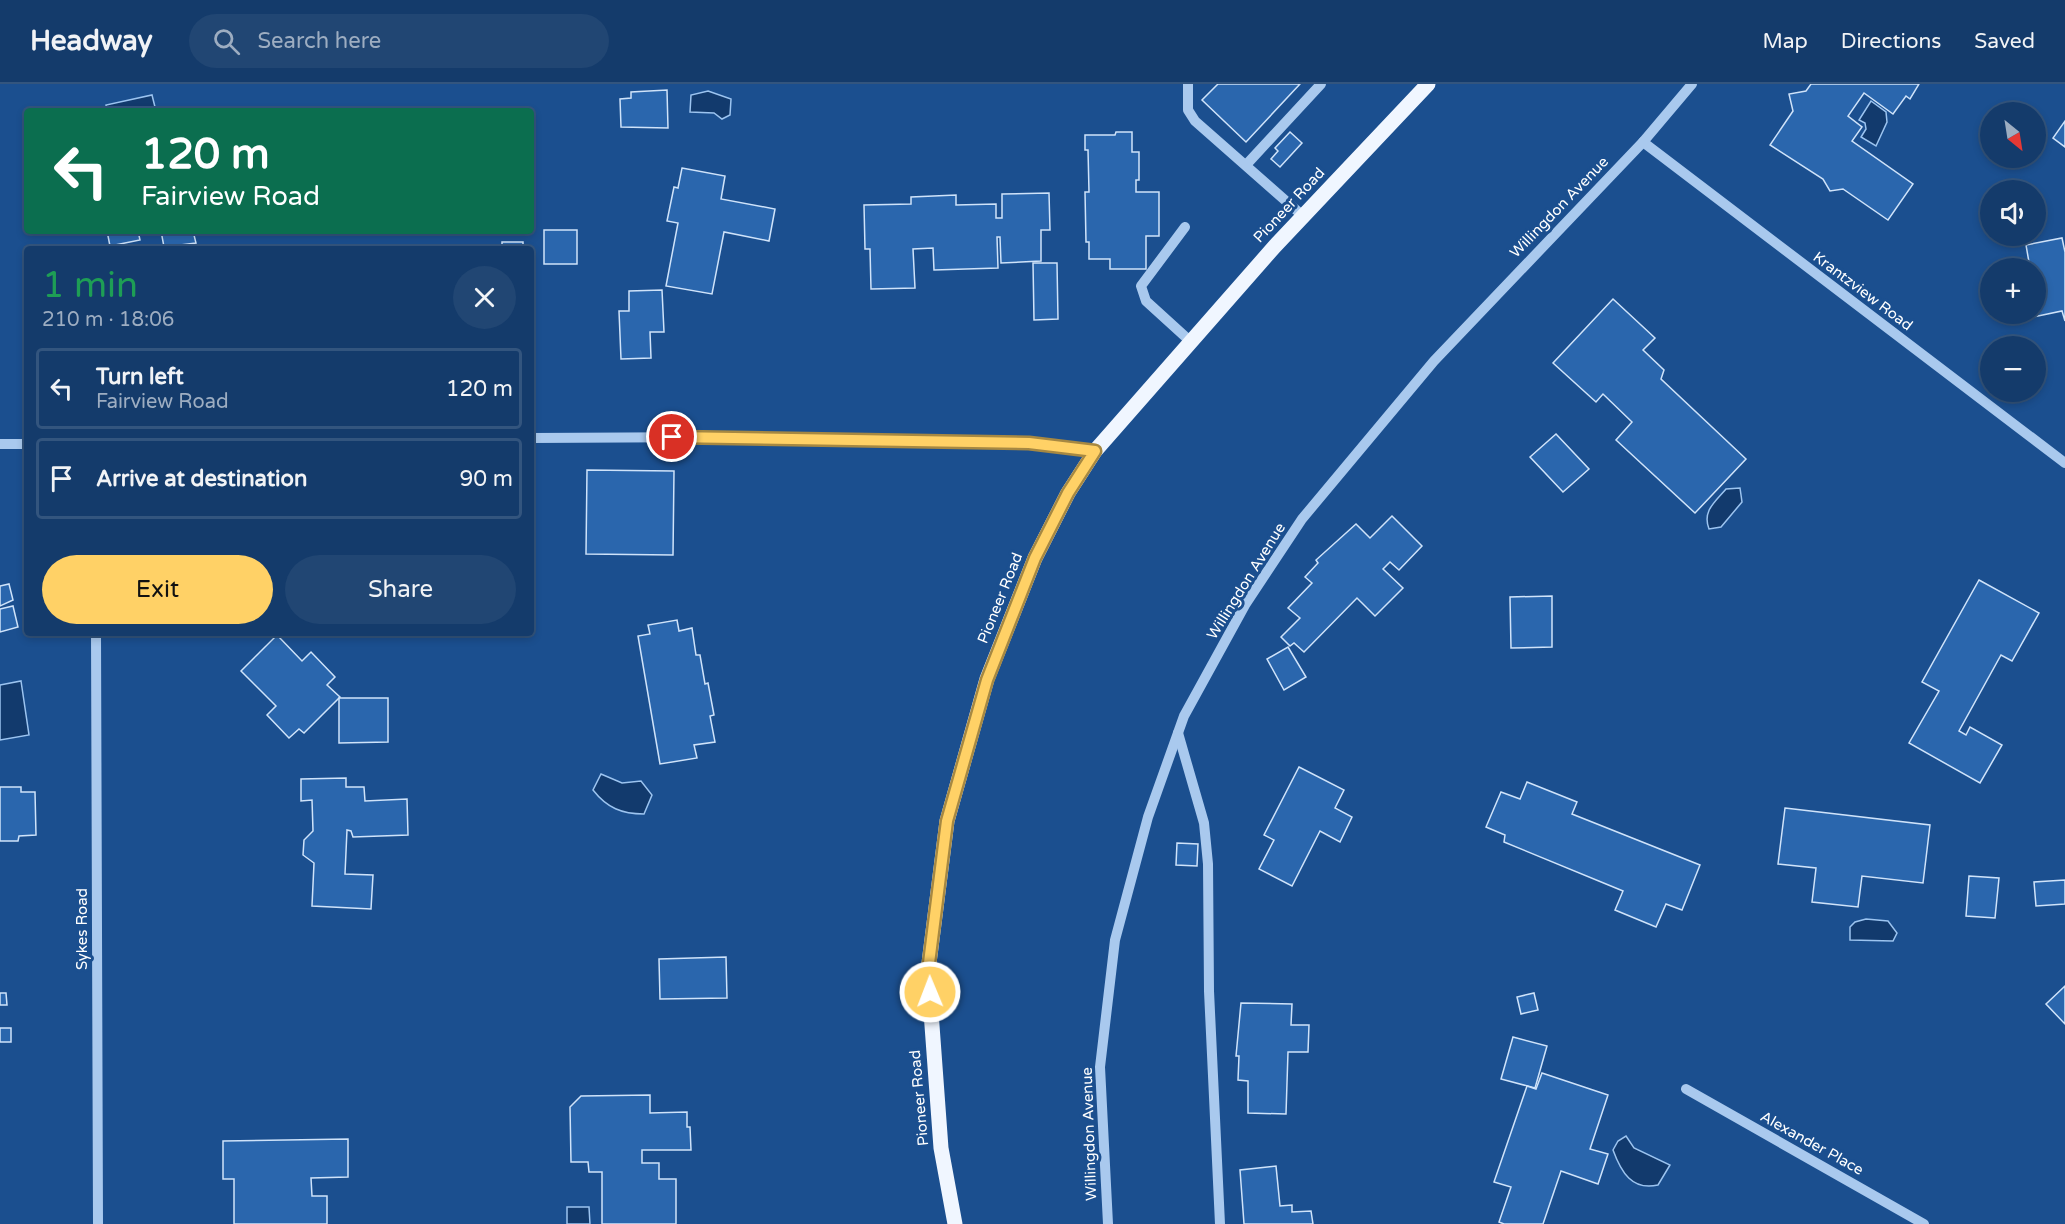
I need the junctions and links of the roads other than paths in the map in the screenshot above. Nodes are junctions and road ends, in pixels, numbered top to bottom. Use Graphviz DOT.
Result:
graph roads {
  1 [pos="1188,84"];
  2 [pos="1321,84"];
  3 [pos="1428,84"];
  4 [pos="1692,84"];
  5 [pos="1643,142"];
  6 [pos="1246,165"];
  7 [pos="1303,216"];
  8 [pos="1185,227"];
  9 [pos="1190,341"];
  10 [pos="534,438"];
  11 [pos="0,444"];
  12 [pos="24,444"];
  13 [pos="1095,451"];
  14 [pos="2065,463"];
  15 [pos="96,636"];
  16 [pos="1178,733"];
  17 [pos="1686,1089"];
  18 [pos="98,1224"];
  19 [pos="955,1224"];
  20 [pos="1107,1224"];
  21 [pos="1220,1224"];
  22 [pos="1924,1224"];
  1 -- 6 [label="street"];
  2 -- 6 [label="street"];
  3 -- 7 [label="main road, Pioneer Road"];
  4 -- 5 [label="street, Willingdon Avenue"];
  5 -- 14 [label="street, Krantzview Road"];
  5 -- 16 [label="street, Willingdon Avenue"];
  6 -- 7 [label="street"];
  7 -- 9 [label="main road, Pioneer Road"];
  8 -- 9 [label="street"];
  9 -- 13 [label="main road, Pioneer Road"];
  10 -- 13 [label="street"];
  11 -- 12 [label="street"];
  13 -- 19 [label="main road, Pioneer Road"];
  15 -- 18 [label="street, Sykes Road"];
  16 -- 20 [label="street, Willingdon Avenue"];
  16 -- 21 [label="street"];
  17 -- 22 [label="street, Alexander Place"];
}
